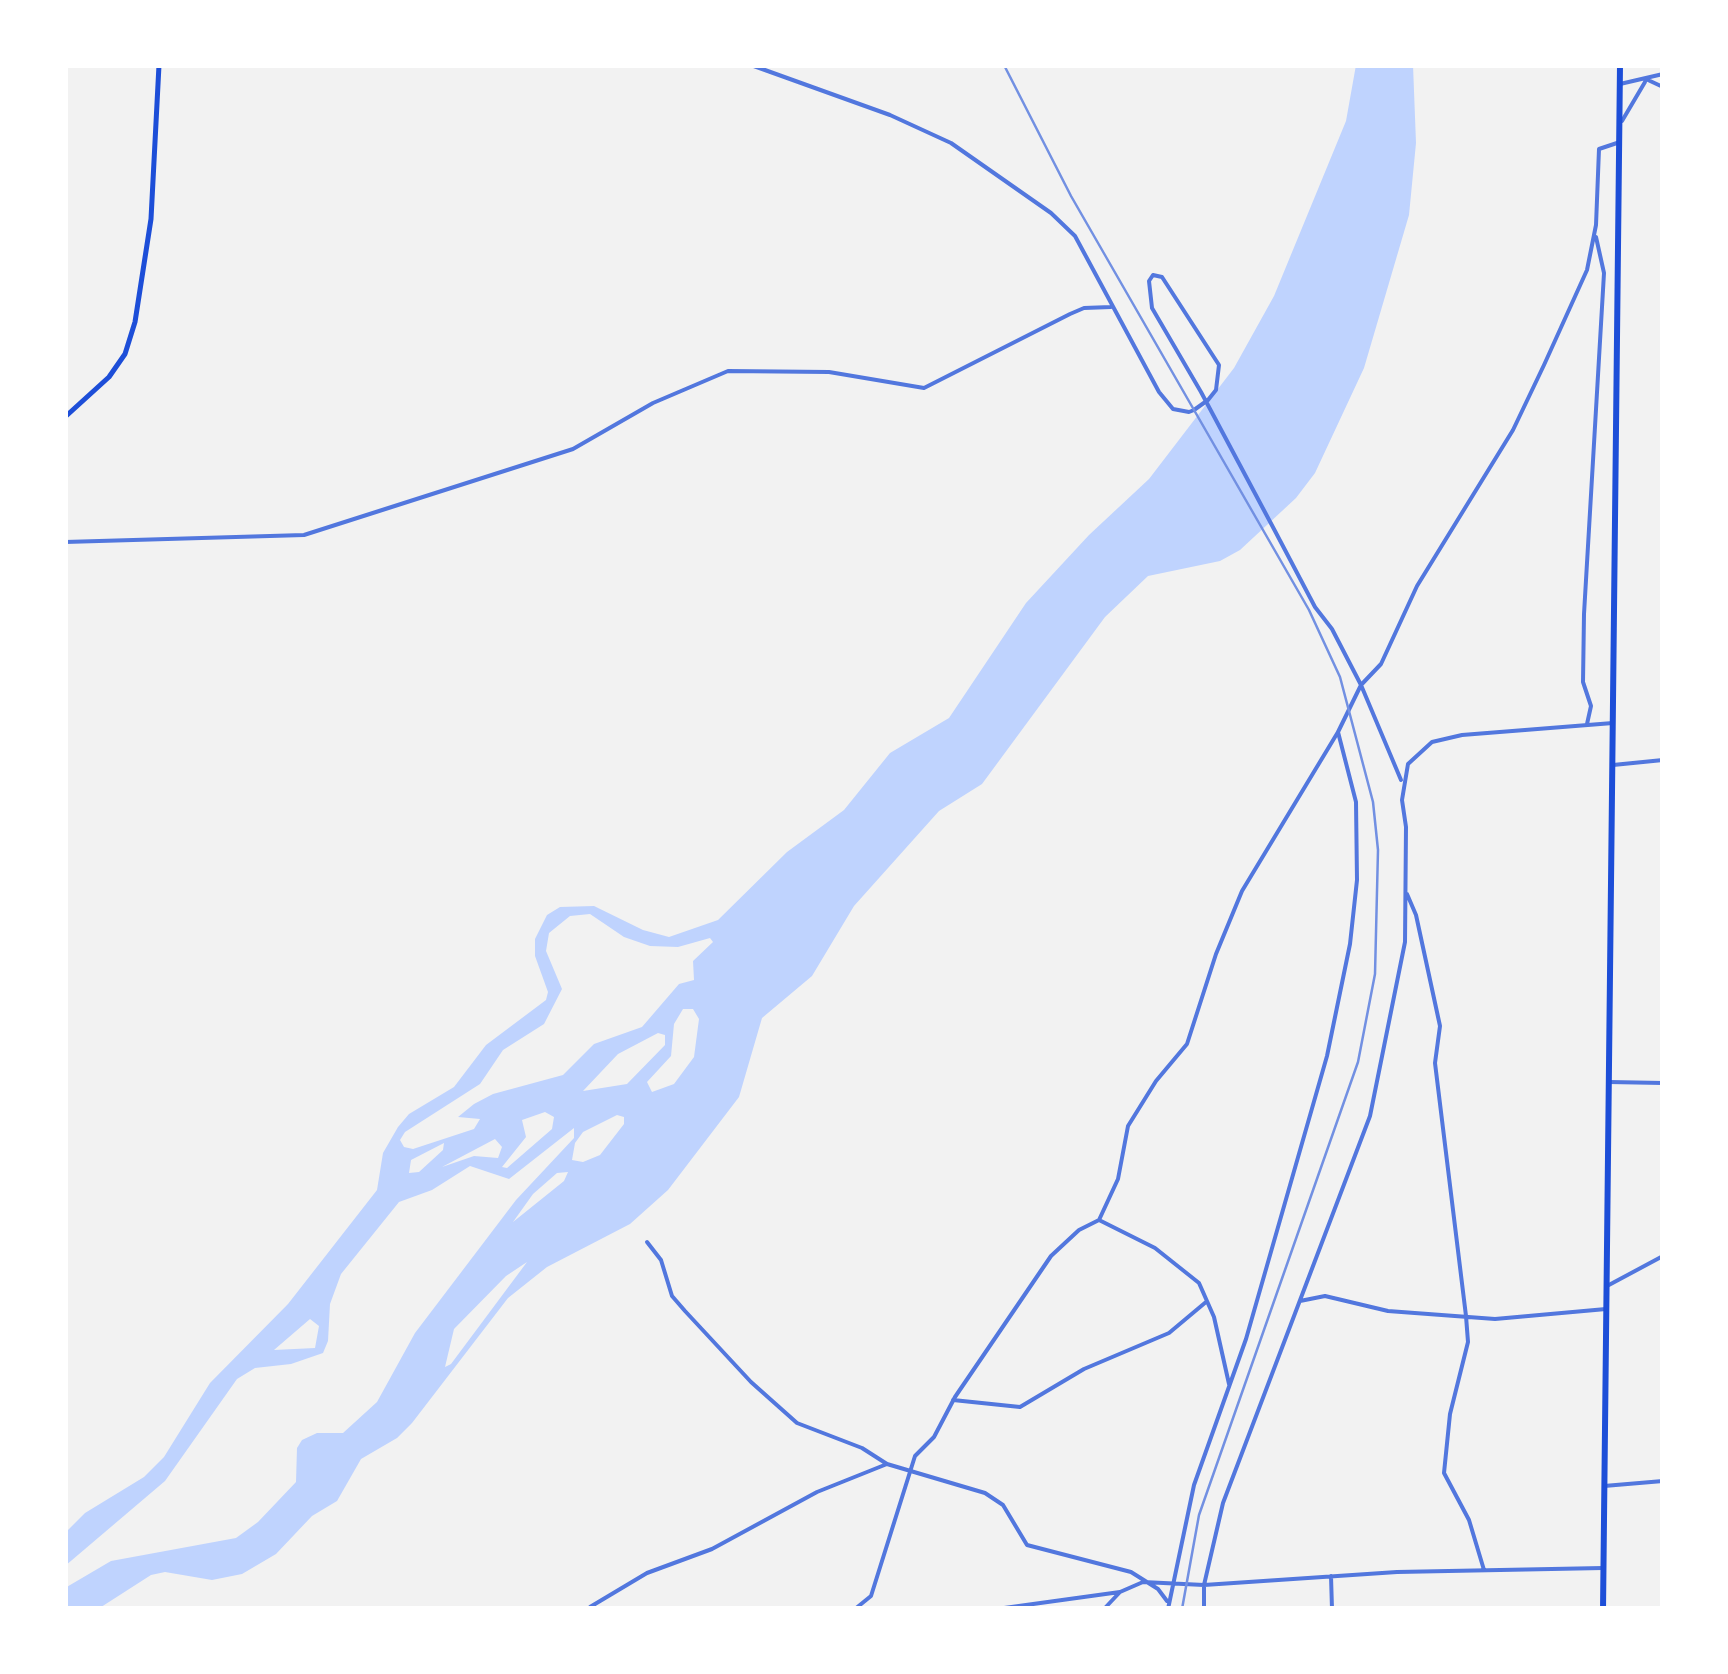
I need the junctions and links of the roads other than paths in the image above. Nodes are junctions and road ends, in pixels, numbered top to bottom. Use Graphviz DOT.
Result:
graph roads {
  1 [pos="159,65"];
  2 [pos="751,65"];
  3 [pos="1620,65"];
  4 [pos="1663,74"];
  5 [pos="1646,81"];
  6 [pos="1620,84"];
  7 [pos="1663,87"];
  8 [pos="1620,130"];
  9 [pos="1620,142"];
  10 [pos="1595,232"];
  11 [pos="1111,307"];
  12 [pos="65,417"];
  13 [pos="65,542"];
  14 [pos="1360,684"];
  15 [pos="1586,724"];
  16 [pos="1614,724"];
  17 [pos="1338,732"];
  18 [pos="1663,760"];
  19 [pos="1613,765"];
  20 [pos="1403,784"];
  21 [pos="1406,892"];
  22 [pos="1609,1082"];
  23 [pos="1663,1083"];
  24 [pos="1099,1220"];
  25 [pos="647,1242"];
  26 [pos="1663,1256"];
  27 [pos="1606,1286"];
  28 [pos="1298,1301"];
  29 [pos="1206,1302"];
  30 [pos="1606,1309"];
  31 [pos="1466,1316"];
  32 [pos="1230,1386"];
  33 [pos="953,1400"];
  34 [pos="887,1464"];
  35 [pos="908,1470"];
  36 [pos="1663,1481"];
  37 [pos="1604,1486"];
  38 [pos="1603,1568"];
  39 [pos="1484,1570"];
  40 [pos="1331,1576"];
  41 [pos="1173,1581"];
  42 [pos="1143,1582"];
  43 [pos="1204,1585"];
  44 [pos="1120,1592"];
  45 [pos="1168,1606"];
  46 [pos="590,1607"];
  47 [pos="578,1609"];
  48 [pos="643,1609"];
  49 [pos="855,1609"];
  50 [pos="997,1609"];
  51 [pos="1104,1609"];
  52 [pos="1204,1609"];
  53 [pos="1332,1609"];
  54 [pos="1603,1609"];
  1 -- 12 [label="main road"];
  2 -- 11 [label="street"];
  3 -- 6 [label="main road"];
  4 -- 5 [label="street"];
  5 -- 6 [label="street"];
  5 -- 7 [label="street"];
  5 -- 8 [label="street"];
  6 -- 8 [label="main road"];
  8 -- 9 [label="main road"];
  9 -- 10 [label="street"];
  9 -- 16 [label="main road"];
  10 -- 14 [label="street"];
  10 -- 15 [label="street"];
  11 -- 13 [label="street"];
  11 -- 14 [label="street"];
  14 -- 17 [label="street"];
  14 -- 20 [label="street"];
  15 -- 16 [label="street"];
  15 -- 20 [label="street"];
  16 -- 19 [label="main road"];
  17 -- 24 [label="street"];
  17 -- 32 [label="street"];
  18 -- 19 [label="street"];
  19 -- 22 [label="main road"];
  20 -- 21 [label="street"];
  21 -- 28 [label="street"];
  21 -- 31 [label="street"];
  22 -- 23 [label="street"];
  22 -- 27 [label="main road"];
  24 -- 29 [label="street"];
  24 -- 33 [label="street"];
  25 -- 34 [label="street"];
  26 -- 27 [label="street"];
  27 -- 30 [label="main road"];
  28 -- 31 [label="street"];
  28 -- 43 [label="street"];
  29 -- 32 [label="street"];
  29 -- 33 [label="street"];
  30 -- 31 [label="street"];
  30 -- 37 [label="main road"];
  31 -- 39 [label="street"];
  32 -- 41 [label="street"];
  33 -- 35 [label="street"];
  34 -- 35 [label="street"];
  34 -- 46 [label="street"];
  35 -- 42 [label="street"];
  35 -- 49 [label="street"];
  36 -- 37 [label="street"];
  37 -- 38 [label="main road"];
  38 -- 39 [label="street"];
  38 -- 54 [label="main road"];
  39 -- 40 [label="street"];
  40 -- 43 [label="street"];
  40 -- 53 [label="street"];
  41 -- 42 [label="street"];
  41 -- 43 [label="street"];
  41 -- 45 [label="street"];
  42 -- 44 [label="street"];
  42 -- 45 [label="street"];
  43 -- 52 [label="street"];
  44 -- 50 [label="street"];
  44 -- 51 [label="street"];
  46 -- 47 [label="street"];
  46 -- 48 [label="street"];
}
